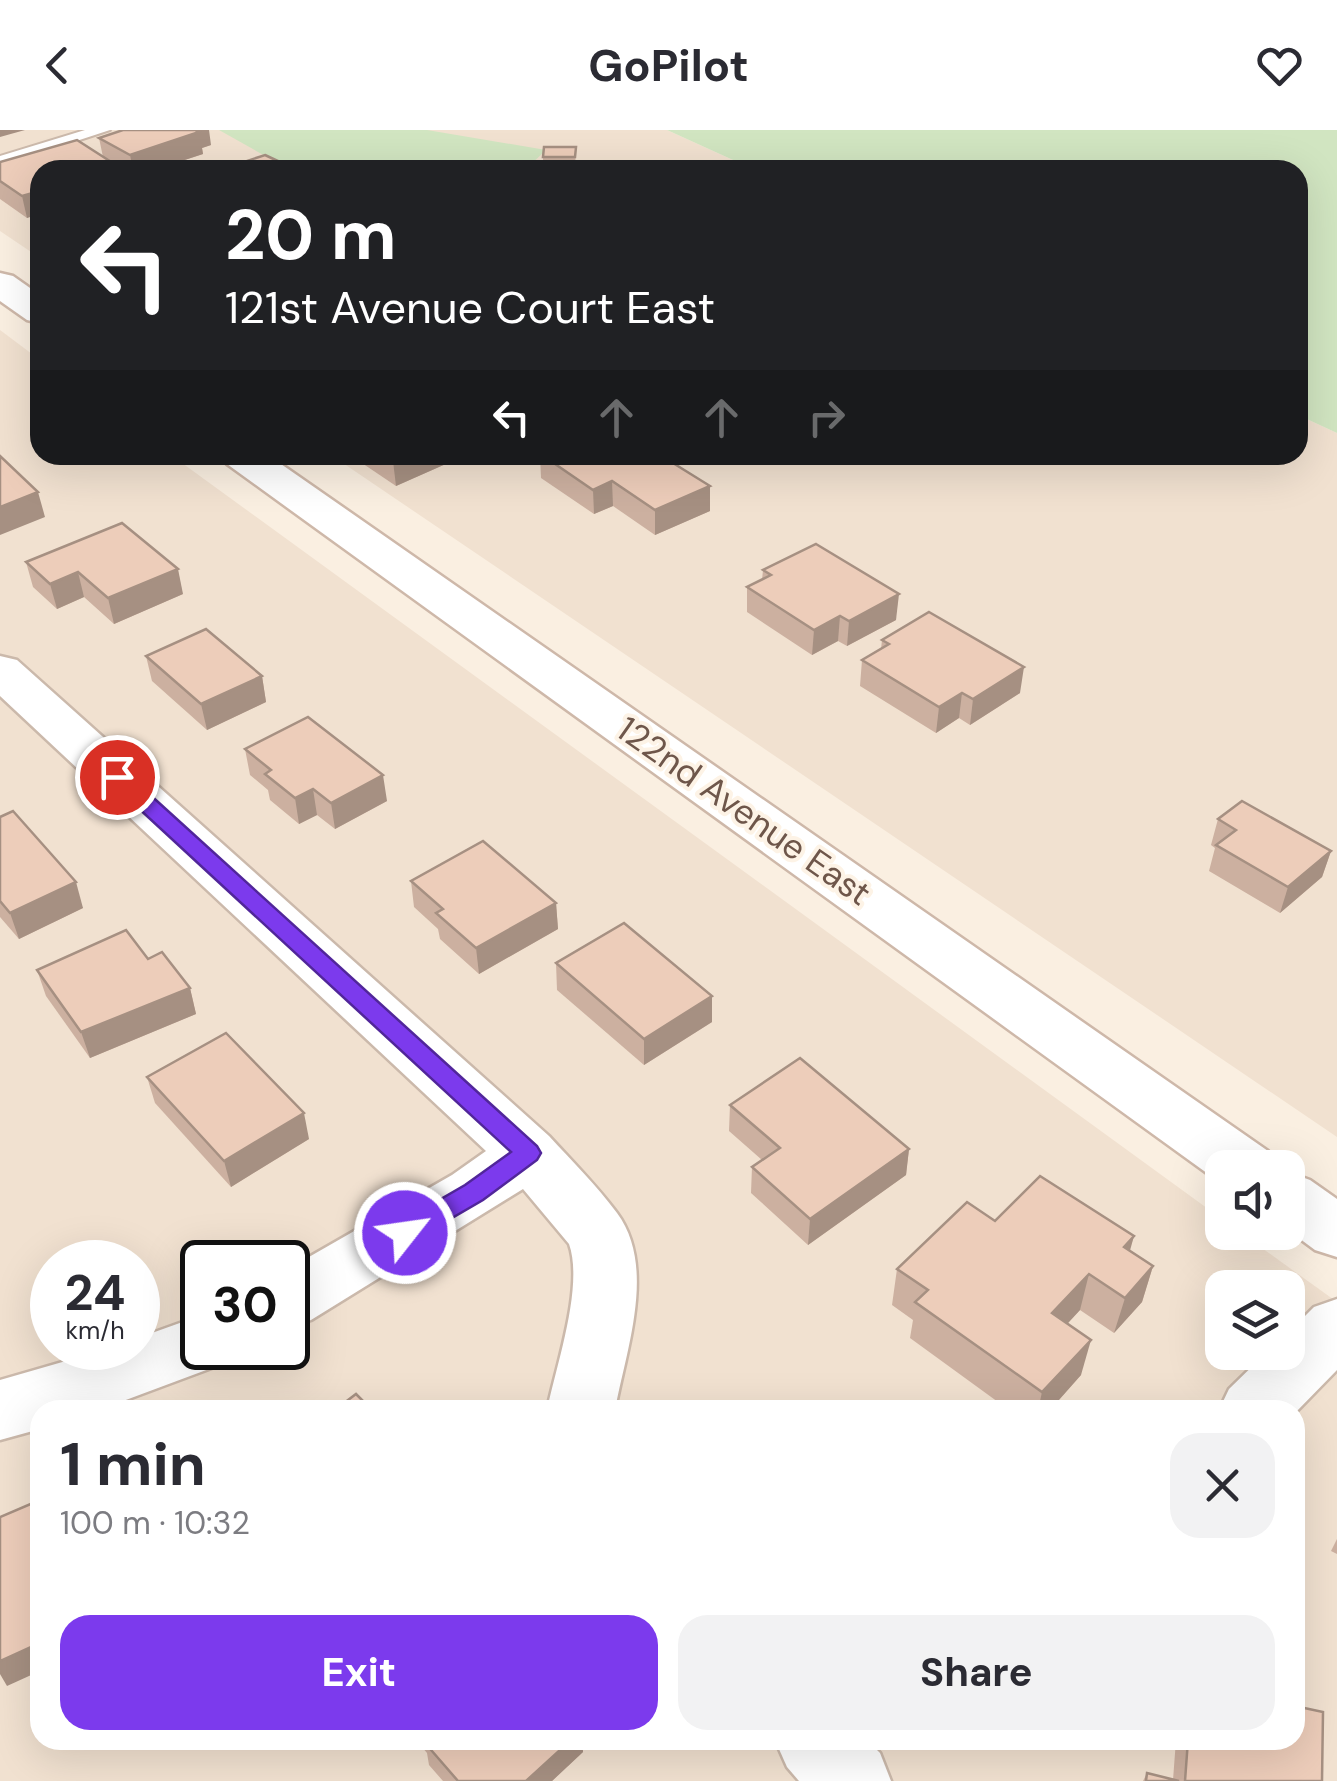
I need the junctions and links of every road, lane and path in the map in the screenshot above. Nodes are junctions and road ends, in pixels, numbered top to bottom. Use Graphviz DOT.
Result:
graph roads {
  1 [pos="102,130"];
  2 [pos="0,161"];
  3 [pos="0,284"];
  4 [pos="30,305"];
  5 [pos="255,465"];
  6 [pos="0,670"];
  7 [pos="1221,1150"];
  8 [pos="528,1153"];
  9 [pos="1305,1209"];
  10 [pos="1337,1232"];
  11 [pos="310,1287"];
  12 [pos="1337,1328"];
  13 [pos="180,1351"];
  14 [pos="38,1400"];
  15 [pos="583,1400"];
  16 [pos="1263,1400"];
  17 [pos="30,1402"];
  18 [pos="0,1410"];
  19 [pos="823,1750"];
  20 [pos="852,1781"];
  1 -- 2 [label="lane"];
  3 -- 4 [label="street"];
  5 -- 7 [label="street, 122nd Avenue East"];
  6 -- 8 [label="street"];
  8 -- 11 [label="street"];
  8 -- 15 [label="street"];
  9 -- 10 [label="street"];
  12 -- 16 [label="street"];
  13 -- 14 [label="street"];
  17 -- 18 [label="street"];
  19 -- 20 [label="street"];
}
